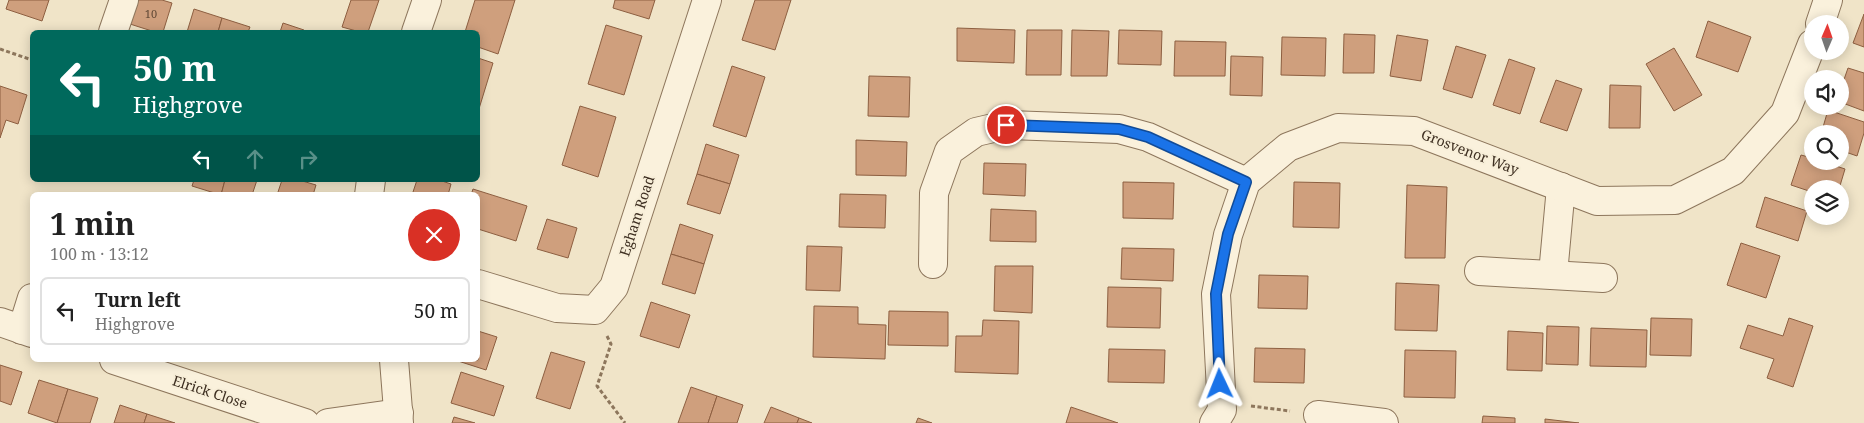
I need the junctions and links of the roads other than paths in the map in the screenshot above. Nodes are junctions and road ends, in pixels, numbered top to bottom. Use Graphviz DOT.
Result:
graph roads {
  1 [pos="124,0"];
  2 [pos="427,0"];
  3 [pos="707,0"];
  4 [pos="1828,0"];
  5 [pos="1823,15"];
  6 [pos="114,30"];
  7 [pos="417,30"];
  8 [pos="1806,60"];
  9 [pos="1246,182"];
  10 [pos="1561,187"];
  11 [pos="933,264"];
  12 [pos="1479,271"];
  13 [pos="1554,274"];
  14 [pos="1604,278"];
  15 [pos="480,285"];
  16 [pos="30,302"];
  17 [pos="18,328"];
  18 [pos="120,362"];
  19 [pos="394,362"];
  20 [pos="1218,412"];
  21 [pos="1318,415"];
  22 [pos="399,418"];
  23 [pos="305,423"];
  24 [pos="328,423"];
  25 [pos="1384,423"];
  1 -- 6 [label="street"];
  2 -- 7 [label="street"];
  3 -- 15 [label="street, Egham Road"];
  4 -- 5 [label="street"];
  8 -- 10 [label="street, Grosvenor Way"];
  9 -- 10 [label="street, Grosvenor Way"];
  9 -- 11 [label="street"];
  9 -- 20 [label="street"];
  10 -- 13 [label="street"];
  12 -- 13 [label="street"];
  13 -- 14 [label="street"];
  16 -- 17 [label="street"];
  18 -- 23 [label="street, Elrick Close"];
  19 -- 22 [label="street"];
  21 -- 25 [label="street"];
  22 -- 24 [label="street"];
}
